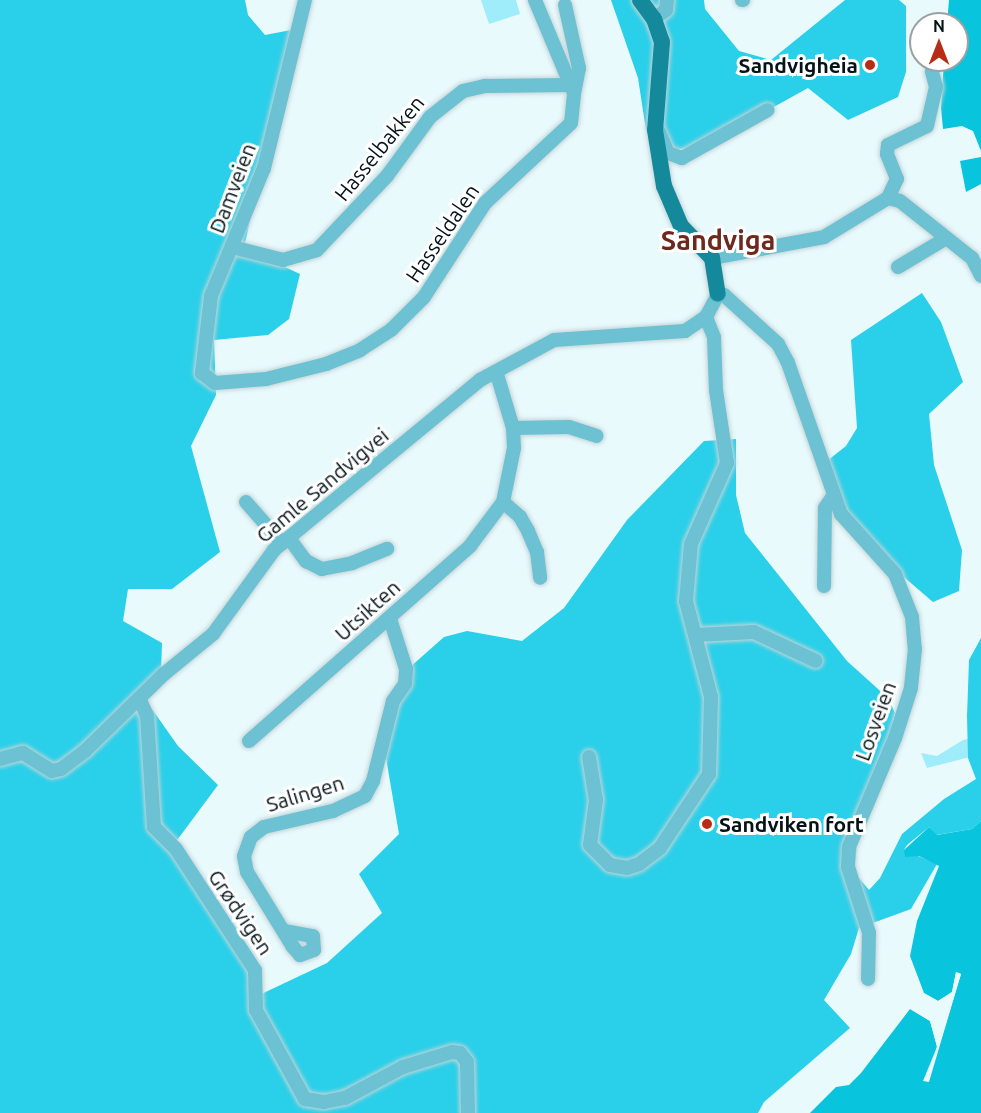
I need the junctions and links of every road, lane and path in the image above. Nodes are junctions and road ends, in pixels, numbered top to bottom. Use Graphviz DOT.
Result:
graph roads {
  1 [pos="305,0"];
  2 [pos="535,0"];
  3 [pos="640,0"];
  4 [pos="667,0"];
  5 [pos="566,5"];
  6 [pos="654,19"];
  7 [pos="932,72"];
  8 [pos="572,89"];
  9 [pos="768,110"];
  10 [pos="655,130"];
  11 [pos="888,198"];
  12 [pos="945,239"];
  13 [pos="232,247"];
  14 [pos="712,258"];
  15 [pos="898,267"];
  16 [pos="981,276"];
  17 [pos="718,294"];
  18 [pos="706,317"];
  19 [pos="496,371"];
  20 [pos="214,383"];
  21 [pos="513,428"];
  22 [pos="597,436"];
  23 [pos="833,496"];
  24 [pos="246,502"];
  25 [pos="502,502"];
  26 [pos="286,540"];
  27 [pos="387,549"];
  28 [pos="540,578"];
  29 [pos="824,586"];
  30 [pos="390,619"];
  31 [pos="696,635"];
  32 [pos="816,661"];
  33 [pos="140,700"];
  34 [pos="249,741"];
  35 [pos="589,757"];
  36 [pos="0,759"];
  37 [pos="284,931"];
  38 [pos="868,979"];
  39 [pos="468,1113"];
  1 -- 13 [label="street, Damveien"];
  2 -- 8 [label="street, Hasseldalen"];
  3 -- 6 [label="main road"];
  4 -- 6 [label="street"];
  5 -- 8 [label="street"];
  6 -- 10 [label="main road"];
  7 -- 11 [label="street"];
  8 -- 13 [label="street, Hasselbakken"];
  8 -- 20 [label="street, Hasseldalen"];
  9 -- 10 [label="street"];
  10 -- 14 [label="main road"];
  11 -- 12 [label="street"];
  11 -- 14 [label="street"];
  12 -- 15 [label="street"];
  12 -- 16 [label="street"];
  13 -- 20 [label="street, Damveien"];
  14 -- 17 [label="main road"];
  17 -- 18 [label="street"];
  17 -- 23 [label="street, Losveien"];
  18 -- 19 [label="street, Gamle Sandvigvei"];
  18 -- 31 [label="street"];
  19 -- 21 [label="street, Utsikten"];
  19 -- 26 [label="street, Gamle Sandvigvei"];
  21 -- 22 [label="street"];
  21 -- 25 [label="street, Utsikten"];
  23 -- 29 [label="street"];
  23 -- 38 [label="street, Losveien"];
  24 -- 26 [label="street"];
  25 -- 28 [label="street"];
  25 -- 30 [label="street, Utsikten"];
  26 -- 27 [label="street"];
  26 -- 33 [label="street, Gamle Sandvigvei"];
  30 -- 34 [label="street, Utsikten"];
  30 -- 37 [label="street, Salingen"];
  31 -- 32 [label="street"];
  31 -- 35 [label="street"];
  33 -- 36 [label="street, Gamle Sandvigvei"];
  33 -- 39 [label="street, Grødvigen"];
}
